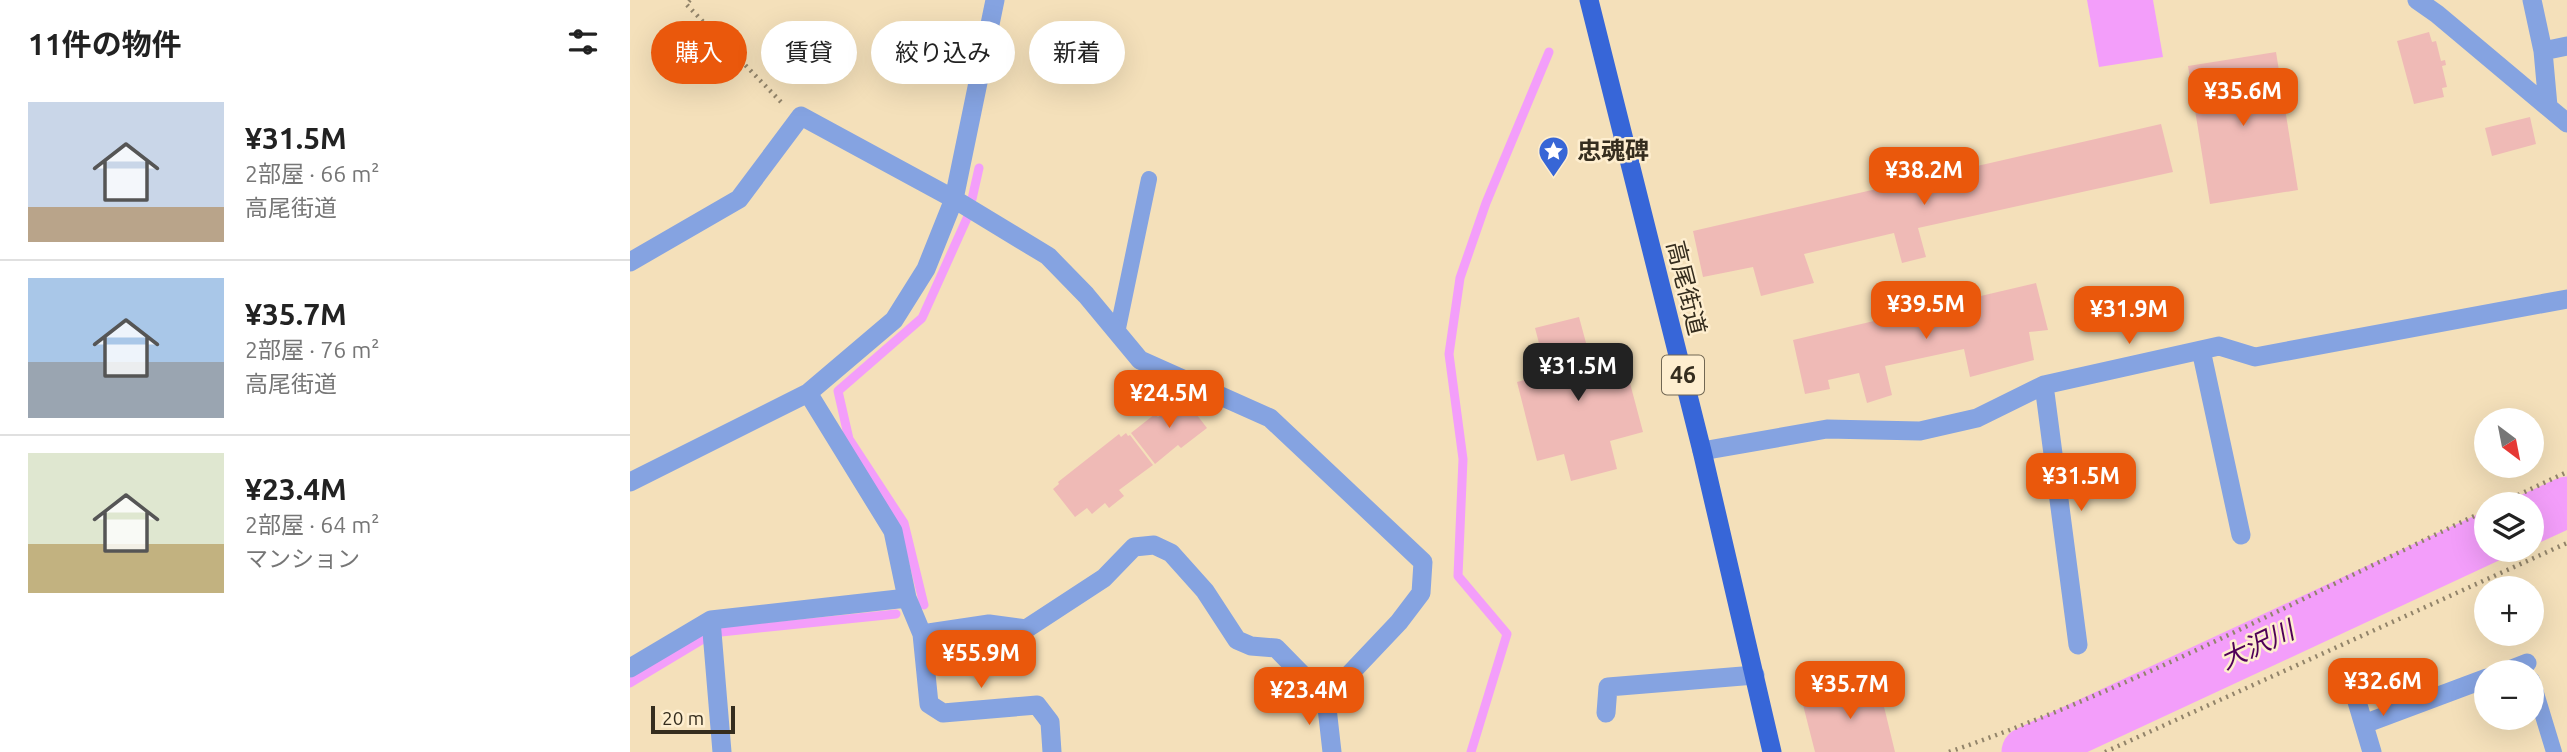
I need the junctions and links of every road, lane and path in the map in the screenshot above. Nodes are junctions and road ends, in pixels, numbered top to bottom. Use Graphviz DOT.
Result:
graph roads {
  1 [pos="690,0"];
  2 [pos="995,0"];
  3 [pos="1589,0"];
  4 [pos="2417,0"];
  5 [pos="2532,0"];
  6 [pos="2567,46"];
  7 [pos="2543,51"];
  8 [pos="2548,106"];
  9 [pos="801,116"];
  10 [pos="2567,122"];
  11 [pos="1149,180"];
  12 [pos="954,200"];
  13 [pos="630,262"];
  14 [pos="2567,299"];
  15 [pos="1118,333"];
  16 [pos="2201,350"];
  17 [pos="2044,386"];
  18 [pos="808,393"];
  19 [pos="1702,451"];
  20 [pos="2567,472"];
  21 [pos="630,482"];
  22 [pos="2524,492"];
  23 [pos="2474,516"];
  24 [pos="2242,535"];
  25 [pos="2567,543"];
  26 [pos="907,598"];
  27 [pos="712,620"];
  28 [pos="922,634"];
  29 [pos="2078,645"];
  30 [pos="630,668"];
  31 [pos="1755,675"];
  32 [pos="2474,683"];
  33 [pos="2355,695"];
  34 [pos="1326,699"];
  35 [pos="1606,713"];
  36 [pos="2544,721"];
  37 [pos="2364,724"];
  38 [pos="722,752"];
  39 [pos="1052,752"];
  40 [pos="1332,752"];
  41 [pos="1772,752"];
  42 [pos="1949,752"];
  43 [pos="2105,752"];
  44 [pos="2372,752"];
  45 [pos="2553,752"];
  1 -- 9 [label="path"];
  2 -- 12 [label="street"];
  3 -- 19 [label="main road, 高尾街道 / 46"];
  4 -- 8 [label="street"];
  5 -- 7 [label="street"];
  6 -- 7 [label="street"];
  7 -- 8 [label="street"];
  8 -- 10 [label="street"];
  9 -- 12 [label="street"];
  9 -- 13 [label="street"];
  11 -- 15 [label="lane"];
  12 -- 15 [label="street"];
  12 -- 18 [label="street"];
  14 -- 16 [label="street"];
  15 -- 34 [label="street"];
  16 -- 17 [label="street"];
  16 -- 24 [label="street"];
  17 -- 19 [label="street"];
  17 -- 29 [label="street"];
  18 -- 21 [label="street"];
  18 -- 26 [label="street"];
  19 -- 31 [label="main road, 高尾街道 / 46"];
  20 -- 22 [label="path"];
  23 -- 42 [label="path"];
  25 -- 43 [label="path"];
  26 -- 27 [label="street"];
  26 -- 28 [label="street"];
  27 -- 30 [label="street"];
  27 -- 38 [label="street"];
  28 -- 34 [label="street"];
  28 -- 39 [label="street"];
  31 -- 35 [label="street"];
  31 -- 41 [label="main road, 高尾街道 / 46"];
  32 -- 37 [label="street"];
  33 -- 37 [label="street"];
  34 -- 40 [label="street"];
  36 -- 45 [label="lane"];
  37 -- 44 [label="street"];
}
